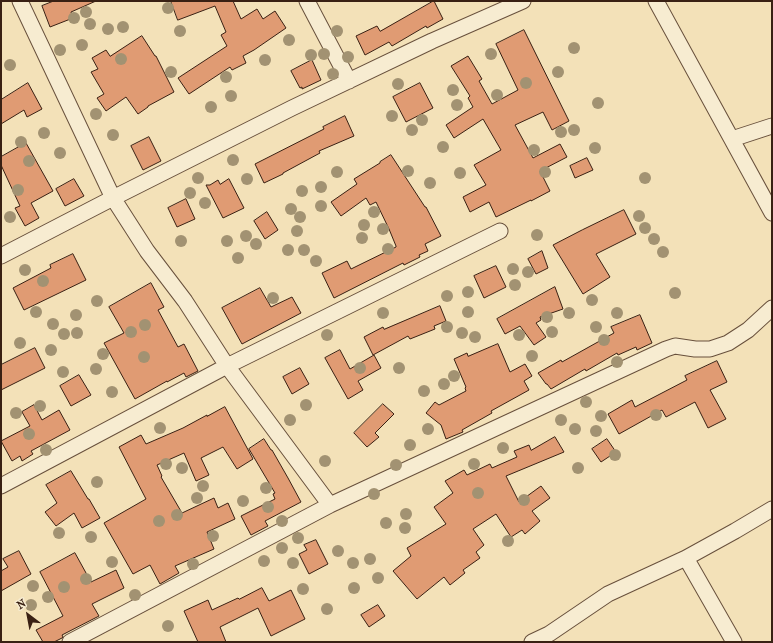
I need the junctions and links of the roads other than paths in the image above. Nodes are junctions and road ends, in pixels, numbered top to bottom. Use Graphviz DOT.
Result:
graph roads {
  1 [pos="20,1"];
  2 [pos="307,1"];
  3 [pos="523,1"];
  4 [pos="656,1"];
  5 [pos="350,81"];
  6 [pos="772,126"];
  7 [pos="732,139"];
  8 [pos="112,198"];
  9 [pos="772,213"];
  10 [pos="500,231"];
  11 [pos="1,256"];
  12 [pos="772,308"];
  13 [pos="227,366"];
  14 [pos="1,486"];
  15 [pos="330,506"];
  16 [pos="772,509"];
  17 [pos="686,558"];
  18 [pos="70,642"];
  19 [pos="532,642"];
  20 [pos="734,642"];
  1 -- 8 [label="street"];
  2 -- 5 [label="street"];
  3 -- 5 [label="street"];
  4 -- 7 [label="street"];
  5 -- 8 [label="street"];
  6 -- 7 [label="street"];
  7 -- 9 [label="street"];
  8 -- 11 [label="street"];
  8 -- 13 [label="street"];
  10 -- 13 [label="street"];
  12 -- 15 [label="street"];
  13 -- 14 [label="street"];
  13 -- 15 [label="street"];
  15 -- 18 [label="street"];
  16 -- 17 [label="street"];
  17 -- 19 [label="street"];
  17 -- 20 [label="street"];
}
